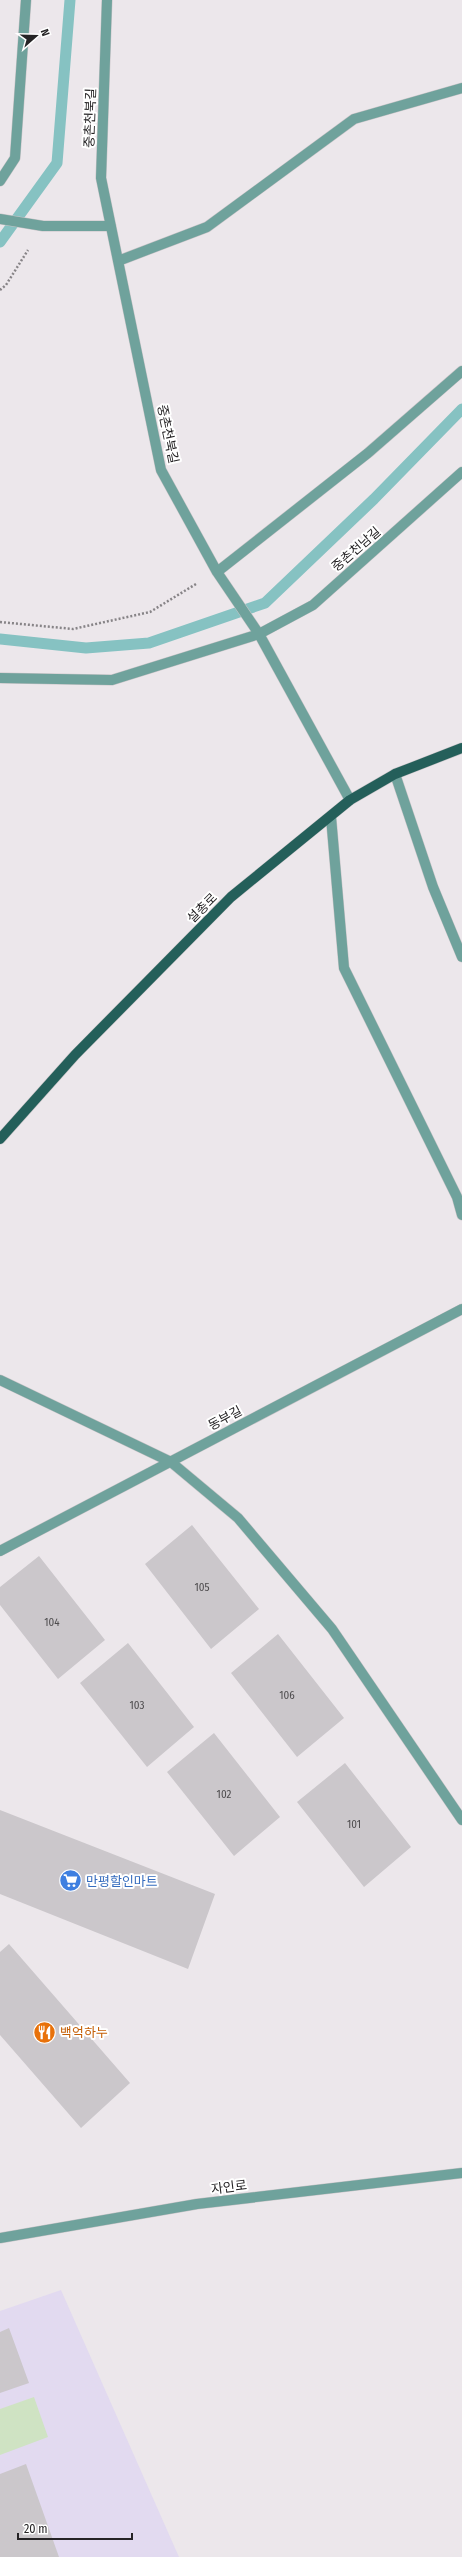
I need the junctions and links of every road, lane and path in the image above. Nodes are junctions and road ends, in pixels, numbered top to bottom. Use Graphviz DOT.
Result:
graph roads {
  1 [pos="26,0"];
  2 [pos="108,0"];
  3 [pos="462,88"];
  4 [pos="0,181"];
  5 [pos="0,219"];
  6 [pos="43,226"];
  7 [pos="111,226"];
  8 [pos="118,261"];
  9 [pos="0,290"];
  10 [pos="462,371"];
  11 [pos="462,472"];
  12 [pos="217,572"];
  13 [pos="0,622"];
  14 [pos="259,634"];
  15 [pos="0,678"];
  16 [pos="462,748"];
  17 [pos="395,774"];
  18 [pos="350,800"];
  19 [pos="331,817"];
  20 [pos="462,957"];
  21 [pos="0,1139"];
  22 [pos="462,1214"];
  23 [pos="462,1309"];
  24 [pos="0,1380"];
  25 [pos="171,1462"];
  26 [pos="0,1551"];
  27 [pos="462,1820"];
  28 [pos="462,2173"];
  29 [pos="0,2238"];
  1 -- 4 [label="street"];
  2 -- 7 [label="street, 중촌천북길"];
  3 -- 8 [label="street"];
  5 -- 6 [label="street"];
  6 -- 7 [label="street"];
  6 -- 9 [label="path"];
  7 -- 8 [label="street, 중촌천북길"];
  8 -- 12 [label="street, 중촌천북길"];
  10 -- 12 [label="street"];
  11 -- 14 [label="street, 중촌천남길"];
  12 -- 13 [label="path"];
  12 -- 14 [label="street, 중촌천북길"];
  14 -- 15 [label="street, 중촌천남길"];
  14 -- 18 [label="street, 중촌천북길"];
  16 -- 17 [label="main road, 설총로"];
  17 -- 18 [label="main road, 설총로"];
  17 -- 20 [label="street"];
  18 -- 19 [label="main road, 설총로"];
  19 -- 21 [label="main road, 설총로"];
  19 -- 22 [label="street"];
  23 -- 25 [label="street, 동부길"];
  24 -- 25 [label="street"];
  25 -- 26 [label="street, 동부길"];
  25 -- 27 [label="street"];
  28 -- 29 [label="street, 자인로"];
}
